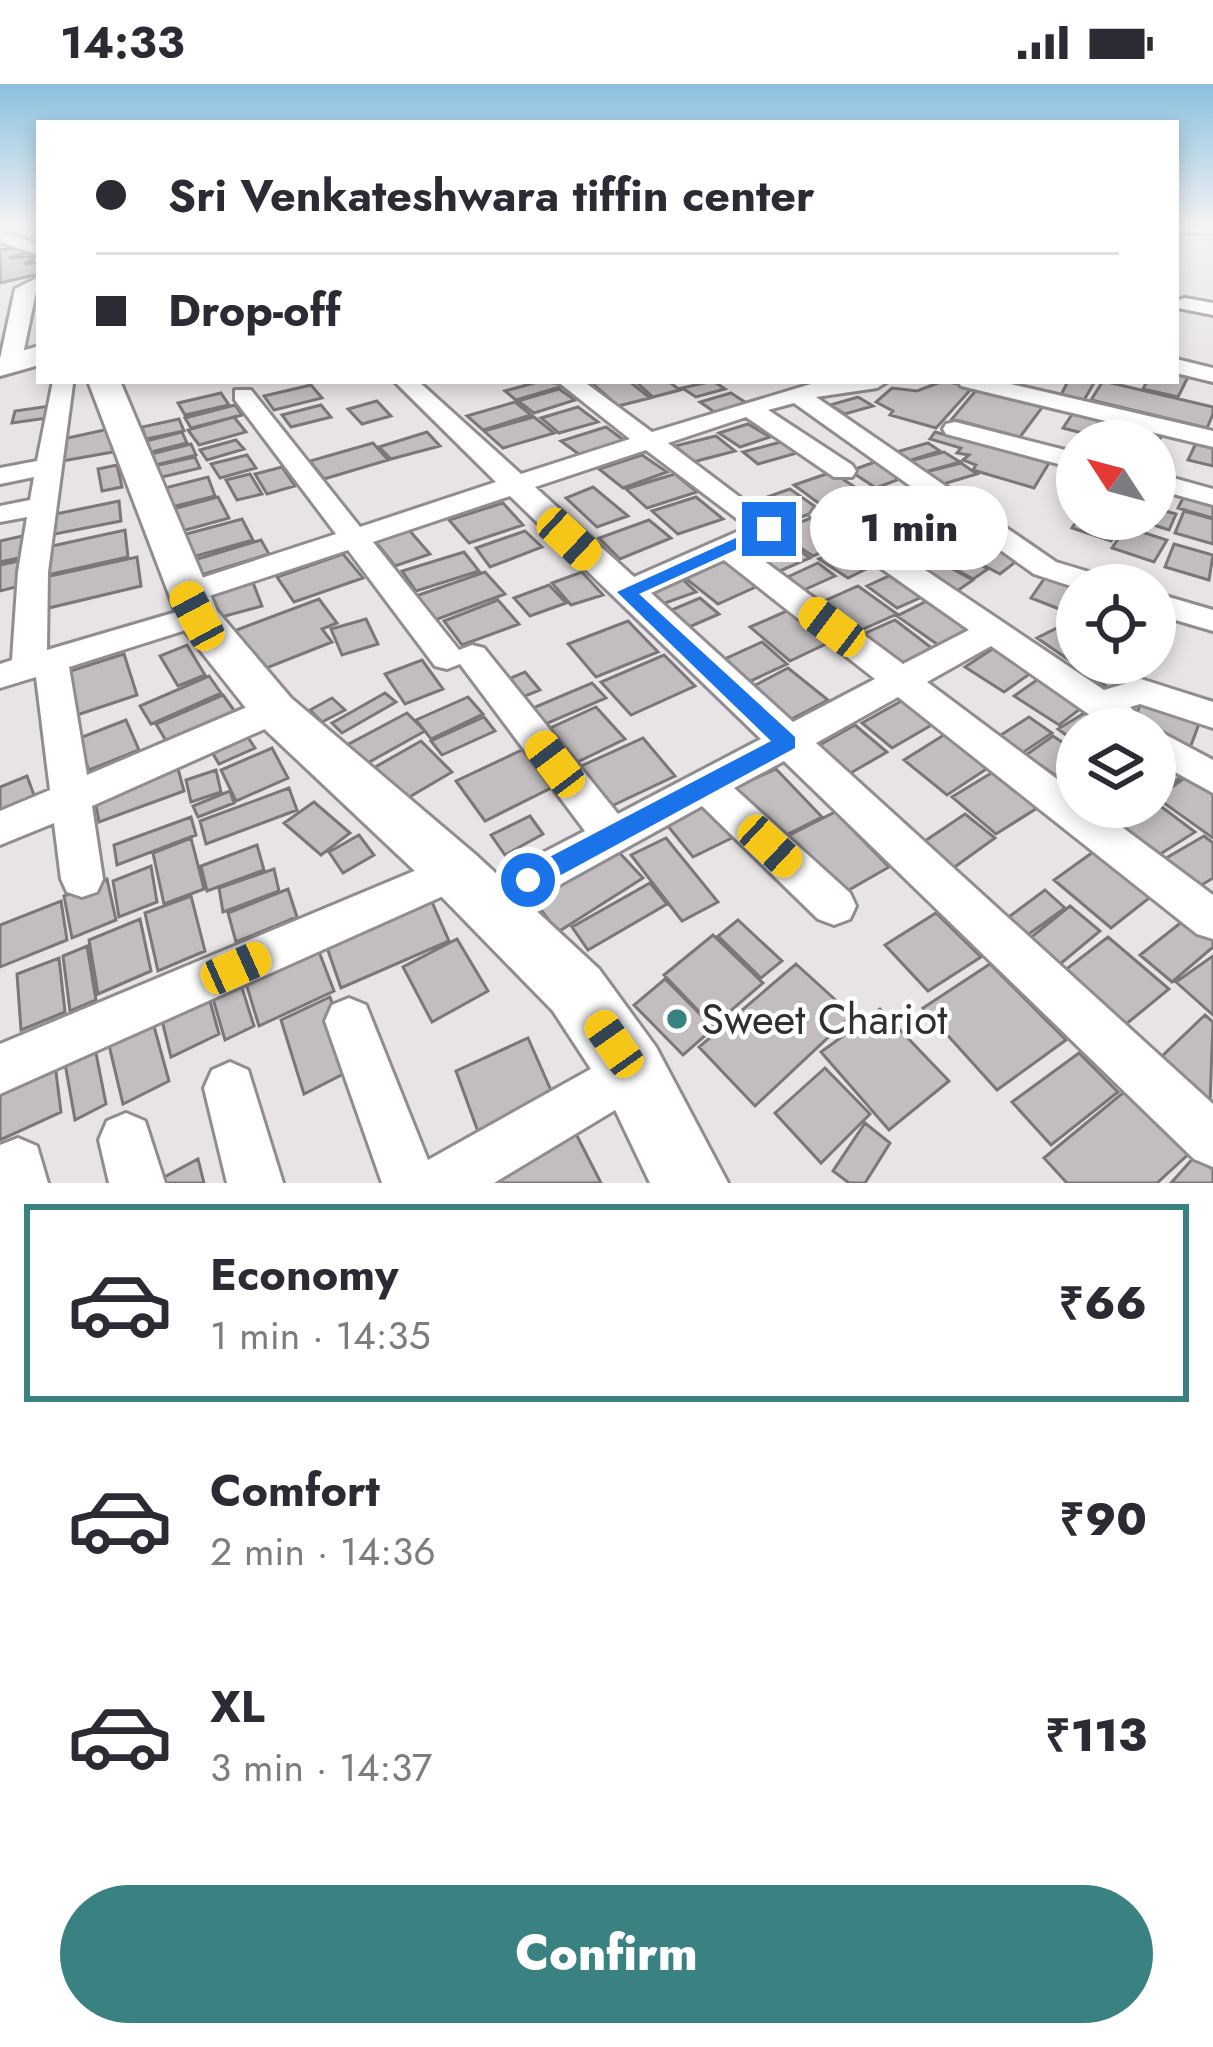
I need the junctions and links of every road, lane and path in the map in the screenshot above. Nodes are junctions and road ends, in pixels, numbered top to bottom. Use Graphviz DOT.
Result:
graph roads {
  1 [pos="36,282"];
  2 [pos="36,283"];
  3 [pos="0,295"];
  4 [pos="1185,304"];
  5 [pos="1213,309"];
  6 [pos="8,329"];
  7 [pos="16,362"];
  8 [pos="1179,367"];
  9 [pos="1213,375"];
  10 [pos="83,384"];
  11 [pos="83,384"];
  12 [pos="408,384"];
  13 [pos="577,384"];
  14 [pos="858,384"];
  15 [pos="982,384"];
  16 [pos="243,394"];
  17 [pos="796,394"];
  18 [pos="749,408"];
  19 [pos="955,429"];
  20 [pos="1179,430"];
  21 [pos="1176,435"];
  22 [pos="1213,439"];
  23 [pos="648,441"];
  24 [pos="1056,455"];
  25 [pos="49,466"];
  26 [pos="844,471"];
  27 [pos="0,476"];
  28 [pos="513,486"];
  29 [pos="1176,487"];
  30 [pos="1213,497"];
  31 [pos="45,505"];
  32 [pos="0,514"];
  33 [pos="824,515"];
  34 [pos="354,538"];
  35 [pos="729,549"];
  36 [pos="1056,572"];
  37 [pos="626,592"];
  38 [pos="191,605"];
  39 [pos="1176,609"];
  40 [pos="1212,620"];
  41 [pos="994,630"];
  42 [pos="27,668"];
  43 [pos="902,680"];
  44 [pos="1101,704"];
  45 [pos="1107,708"];
  46 [pos="274,710"];
  47 [pos="1213,716"];
  48 [pos="787,742"];
  49 [pos="1176,755"];
  50 [pos="1213,778"];
  51 [pos="705,785"];
  52 [pos="70,799"];
  53 [pos="0,829"];
  54 [pos="610,836"];
  55 [pos="82,879"];
  56 [pos="471,888"];
  57 [pos="834,906"];
  58 [pos="1213,920"];
  59 [pos="349,1021"];
  60 [pos="0,1069"];
  61 [pos="632,1070"];
  62 [pos="230,1088"];
  63 [pos="1213,1140"];
  64 [pos="255,1183"];
  65 [pos="410,1183"];
  66 [pos="442,1183"];
  67 [pos="690,1183"];
  1 -- 3 [label="street"];
  2 -- 6 [label="street"];
  4 -- 5 [label="street"];
  6 -- 7 [label="street"];
  8 -- 9 [label="street"];
  10 -- 25 [label="street"];
  11 -- 38 [label="street"];
  12 -- 28 [label="street"];
  13 -- 23 [label="street"];
  14 -- 17 [label="street"];
  15 -- 20 [label="street"];
  16 -- 34 [label="street"];
  17 -- 18 [label="street"];
  17 -- 36 [label="street"];
  18 -- 23 [label="street"];
  18 -- 26 [label="street"];
  19 -- 24 [label="street"];
  20 -- 21 [label="street"];
  20 -- 22 [label="street"];
  23 -- 28 [label="street"];
  23 -- 35 [label="street"];
  25 -- 27 [label="street"];
  25 -- 31 [label="street"];
  28 -- 34 [label="street"];
  28 -- 37 [label="street"];
  29 -- 30 [label="street"];
  31 -- 32 [label="street"];
  31 -- 42 [label="street"];
  33 -- 41 [label="street"];
  34 -- 38 [label="street"];
  34 -- 54 [label="street"];
  35 -- 37 [label="street"];
  35 -- 43 [label="street"];
  37 -- 48 [label="street"];
  38 -- 42 [label="street"];
  38 -- 46 [label="street"];
  39 -- 40 [label="street"];
  41 -- 43 [label="street"];
  41 -- 44 [label="street"];
  42 -- 52 [label="street"];
  43 -- 48 [label="street"];
  43 -- 58 [label="street"];
  44 -- 45 [label="street"];
  44 -- 47 [label="street"];
  46 -- 52 [label="street"];
  46 -- 56 [label="street"];
  48 -- 51 [label="street"];
  48 -- 63 [label="street"];
  49 -- 50 [label="street"];
  51 -- 54 [label="street"];
  51 -- 57 [label="street"];
  52 -- 53 [label="street"];
  52 -- 55 [label="street"];
  54 -- 56 [label="street"];
  56 -- 60 [label="street"];
  56 -- 61 [label="street"];
  59 -- 65 [label="street"];
  61 -- 66 [label="street"];
  61 -- 67 [label="street"];
  62 -- 64 [label="street"];
}
